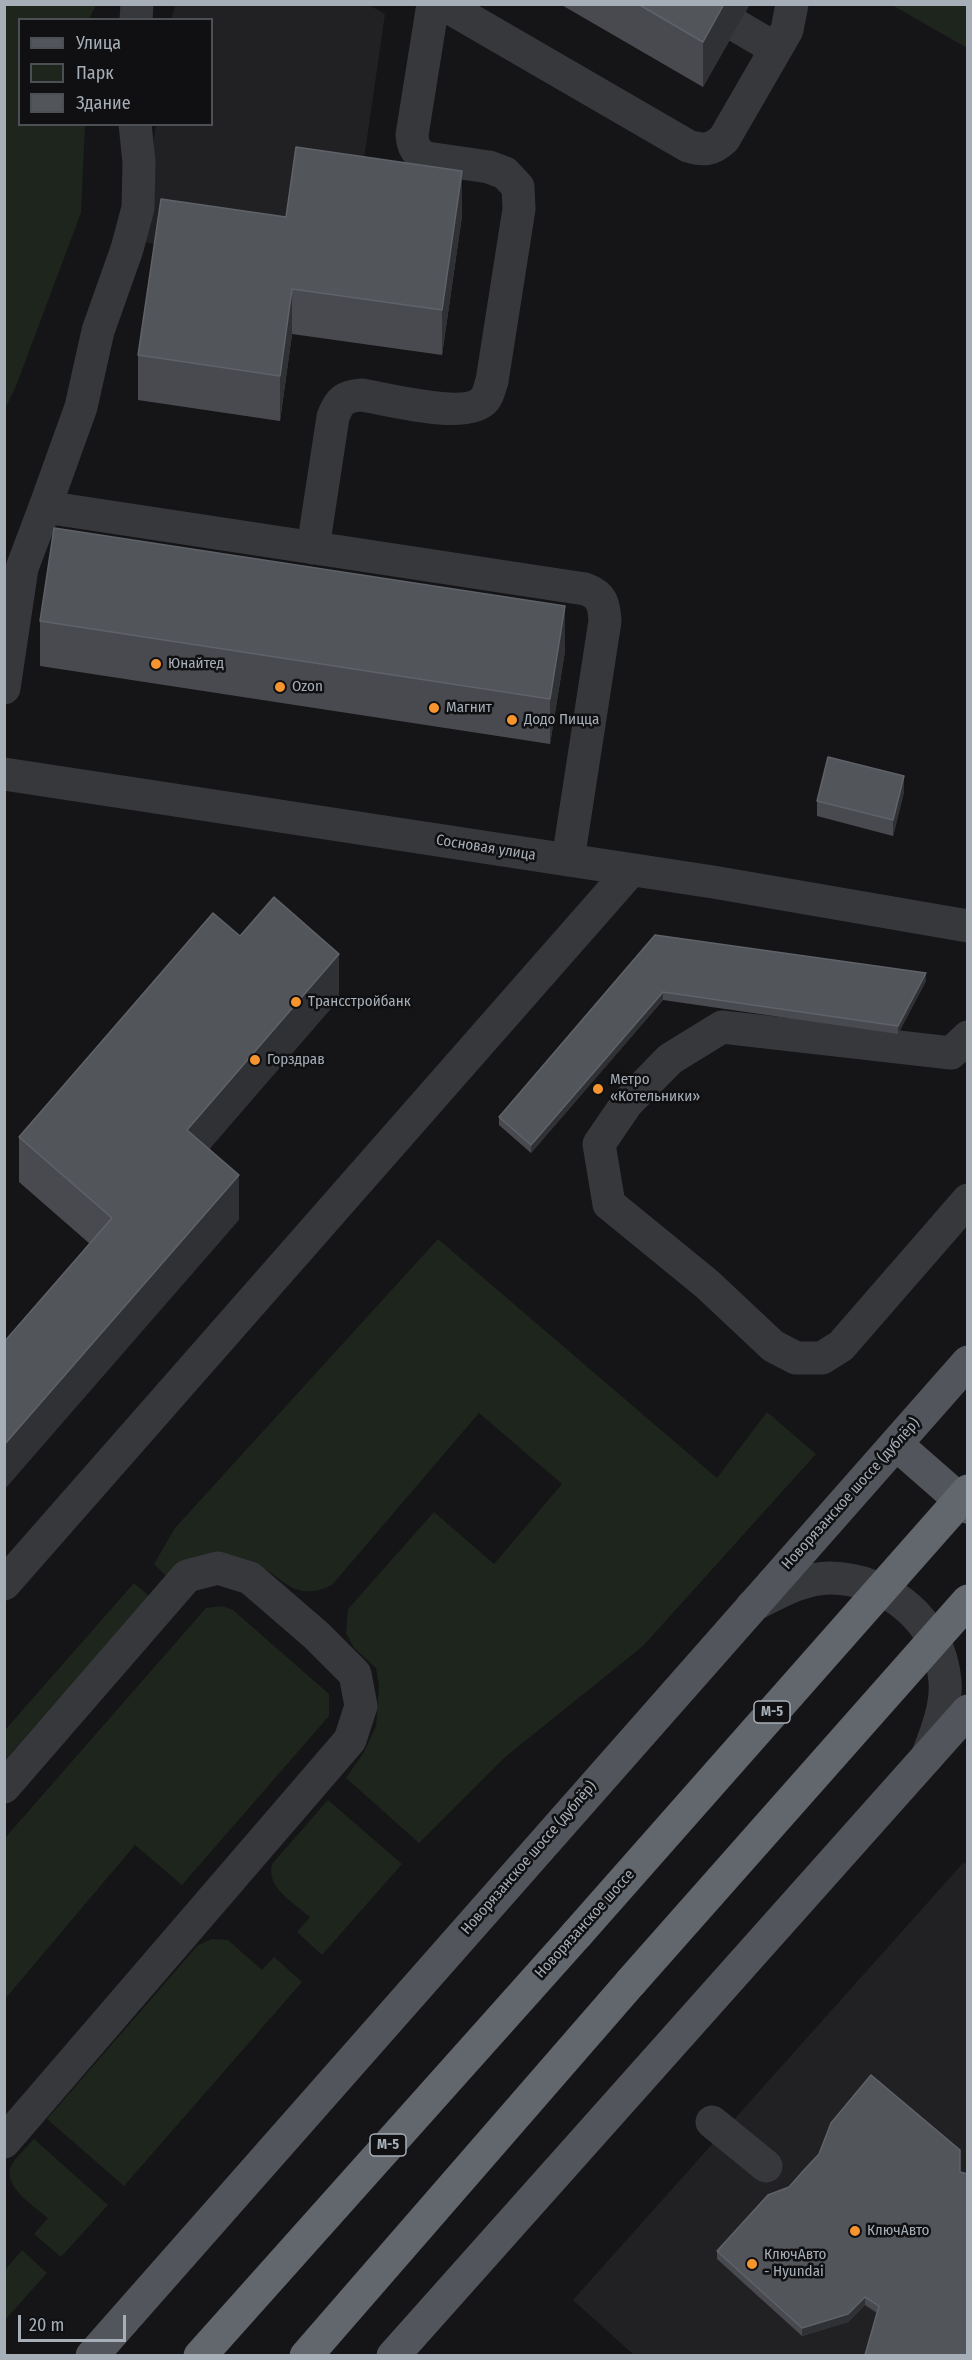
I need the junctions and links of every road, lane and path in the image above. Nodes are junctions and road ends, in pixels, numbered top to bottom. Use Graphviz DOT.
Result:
graph roads {
  1 [pos="433,4"];
  2 [pos="443,4"];
  3 [pos="792,4"];
  4 [pos="737,26"];
  5 [pos="776,49"];
  6 [pos="135,126"];
  7 [pos="45,507"];
  8 [pos="313,548"];
  9 [pos="4,688"];
  10 [pos="4,774"];
  11 [pos="568,860"];
  12 [pos="631,870"];
  13 [pos="968,926"];
  14 [pos="968,1037"];
  15 [pos="968,1200"];
  16 [pos="968,1362"];
  17 [pos="896,1444"];
  18 [pos="968,1491"];
  19 [pos="968,1507"];
  20 [pos="4,1584"];
  21 [pos="968,1600"];
  22 [pos="748,1608"];
  23 [pos="968,1711"];
  24 [pos="926,1758"];
  25 [pos="4,1787"];
  26 [pos="712,2122"];
  27 [pos="4,2142"];
  28 [pos="766,2166"];
  29 [pos="92,2355"];
  30 [pos="200,2355"];
  31 [pos="306,2355"];
  32 [pos="393,2355"];
  1 -- 8 [label="street"];
  2 -- 5 [label="street"];
  3 -- 5 [label="street"];
  4 -- 5 [label="street"];
  6 -- 7 [label="street"];
  7 -- 8 [label="street"];
  7 -- 9 [label="street"];
  8 -- 11 [label="street"];
  10 -- 11 [label="street, Сосновая улица"];
  11 -- 12 [label="street, Сосновая улица"];
  12 -- 13 [label="street, Сосновая улица"];
  12 -- 20 [label="street"];
  14 -- 15 [label="street"];
  16 -- 17 [label="main road, Новорязанское шоссе (дублёр)"];
  17 -- 19 [label="main road"];
  17 -- 22 [label="main road, Новорязанское шоссе (дублёр)"];
  18 -- 30 [label="highway, Новорязанское шоссе / М-5, bridge"];
  21 -- 31 [label="highway, bridge"];
  22 -- 24 [label="street"];
  22 -- 29 [label="main road, Новорязанское шоссе (дублёр)"];
  23 -- 24 [label="main road"];
  24 -- 32 [label="main road"];
  25 -- 27 [label="street"];
  26 -- 28 [label="street"];
}
